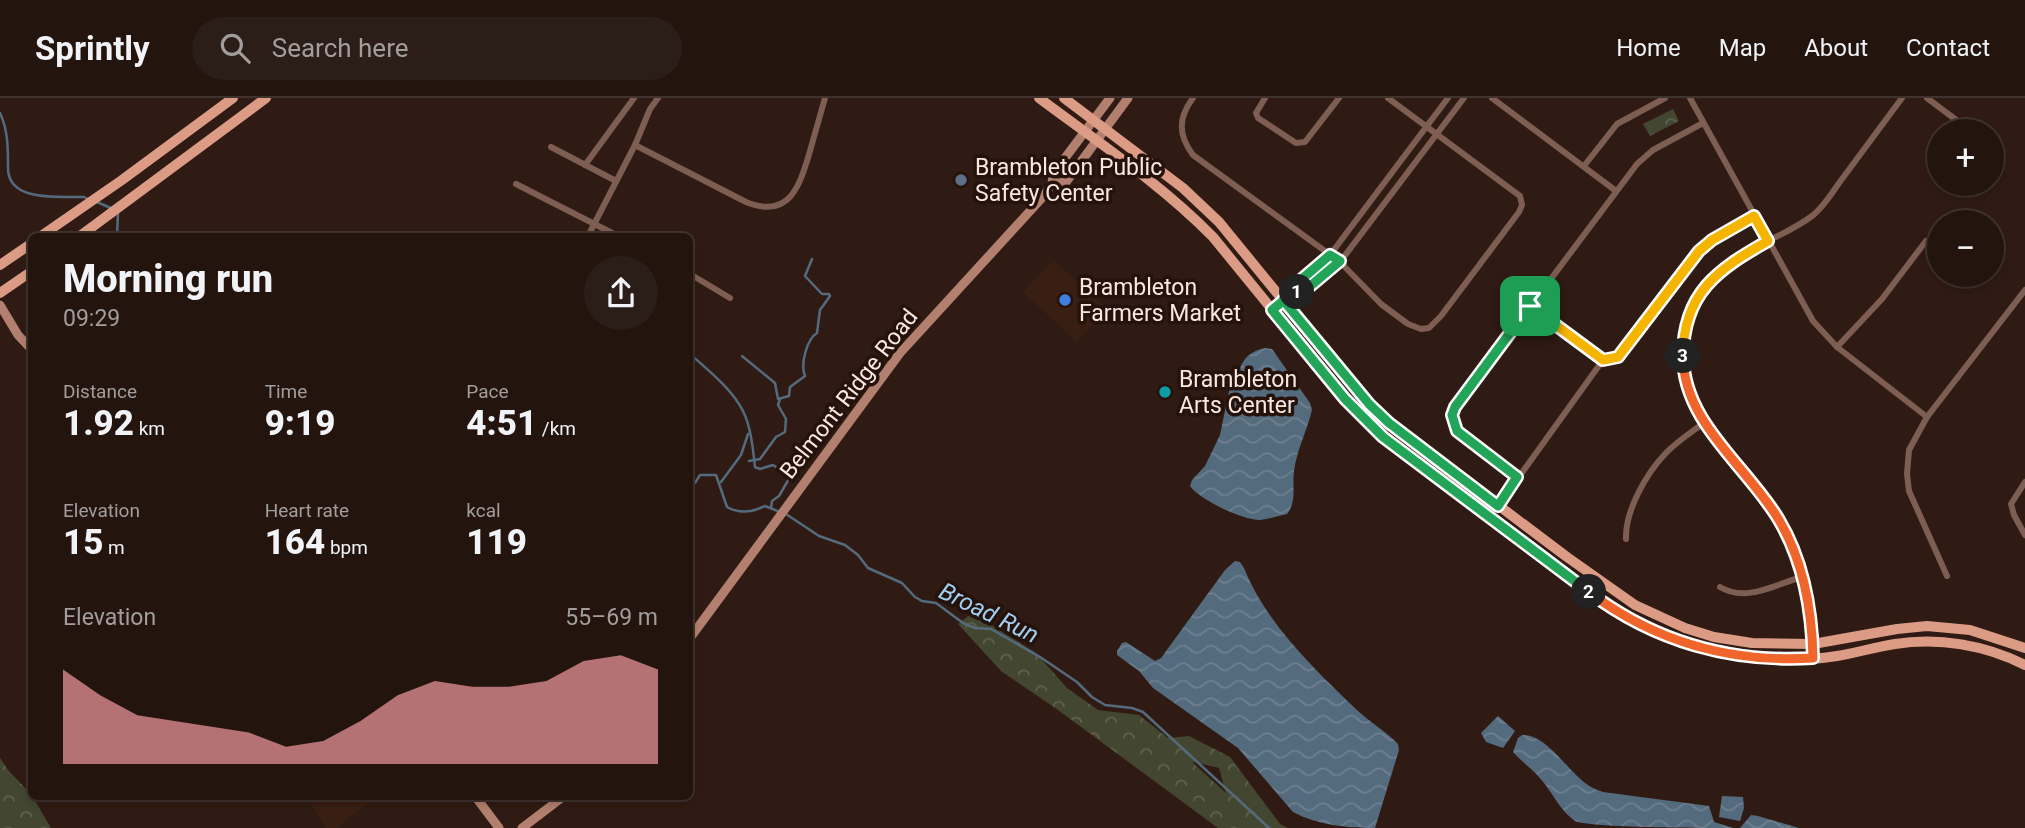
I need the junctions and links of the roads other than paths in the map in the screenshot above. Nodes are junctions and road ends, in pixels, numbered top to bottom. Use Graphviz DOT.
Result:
graph roads {
  1 [pos="233,98"];
  2 [pos="266,98"];
  3 [pos="634,98"];
  4 [pos="658,98"];
  5 [pos="825,98"];
  6 [pos="1039,98"];
  7 [pos="1064,98"];
  8 [pos="1110,98"];
  9 [pos="1128,98"];
  10 [pos="1193,98"];
  11 [pos="1265,98"];
  12 [pos="1339,98"];
  13 [pos="1388,98"];
  14 [pos="1448,98"];
  15 [pos="1464,98"];
  16 [pos="1492,98"];
  17 [pos="1506,98"];
  18 [pos="1665,98"];
  19 [pos="1690,98"];
  20 [pos="1902,98"];
  21 [pos="1927,98"];
  22 [pos="1501,105"];
  23 [pos="1955,119"];
  24 [pos="1093,120"];
  25 [pos="1703,123"];
  26 [pos="1427,127"];
  27 [pos="1104,129"];
  28 [pos="1084,132"];
  29 [pos="1436,134"];
  30 [pos="1096,141"];
  31 [pos="635,145"];
  32 [pos="551,148"];
  33 [pos="585,165"];
  34 [pos="1584,166"];
  35 [pos="617,181"];
  36 [pos="516,184"];
  37 [pos="1052,184"];
  38 [pos="1616,191"];
  39 [pos="1754,216"];
  40 [pos="594,224"];
  41 [pos="45,233"];
  42 [pos="84,233"];
  43 [pos="590,233"];
  44 [pos="612,233"];
  45 [pos="1768,241"];
  46 [pos="1926,241"];
  47 [pos="28,246"];
  48 [pos="1330,255"];
  49 [pos="1340,261"];
  50 [pos="0,265"];
  51 [pos="28,274"];
  52 [pos="693,276"];
  53 [pos="2025,290"];
  54 [pos="1294,292"];
  55 [pos="0,293"];
  56 [pos="730,298"];
  57 [pos="1283,300"];
  58 [pos="0,305"];
  59 [pos="1530,306"];
  60 [pos="1272,310"];
  61 [pos="28,346"];
  62 [pos="1838,347"];
  63 [pos="1603,360"];
  64 [pos="1927,417"];
  65 [pos="1705,422"];
  66 [pos="1517,477"];
  67 [pos="2025,482"];
  68 [pos="1498,506"];
  69 [pos="2025,534"];
  70 [pos="1626,539"];
  71 [pos="1947,576"];
  72 [pos="1802,577"];
  73 [pos="1720,587"];
  74 [pos="693,634"];
  75 [pos="1813,645"];
  76 [pos="2025,648"];
  77 [pos="1813,658"];
  78 [pos="2025,665"];
  79 [pos="478,800"];
  80 [pos="559,800"];
  81 [pos="484,808"];
  82 [pos="545,812"];
  83 [pos="490,828"];
  84 [pos="499,828"];
  85 [pos="522,828"];
  86 [pos="538,828"];
  1 -- 41 [label="main road"];
  2 -- 42 [label="main road"];
  3 -- 33 [label="street"];
  4 -- 31 [label="street"];
  5 -- 31 [label="street"];
  6 -- 28 [label="main road"];
  7 -- 24 [label="main road"];
  8 -- 24 [label="street, Belmont Ridge Road"];
  9 -- 27 [label="street, Belmont Ridge Road"];
  10 -- 48 [label="street"];
  11 -- 12 [label="street"];
  13 -- 26 [label="street"];
  14 -- 26 [label="street"];
  15 -- 29 [label="street"];
  16 -- 22 [label="street"];
  17 -- 22 [label="street"];
  18 -- 34 [label="street"];
  19 -- 25 [label="street"];
  20 -- 45 [label="street"];
  21 -- 23 [label="street"];
  22 -- 34 [label="street"];
  24 -- 27 [label="main road"];
  24 -- 28 [label="street, Belmont Ridge Road"];
  25 -- 38 [label="street"];
  25 -- 39 [label="street"];
  26 -- 29 [label="street"];
  26 -- 48 [label="street"];
  27 -- 30 [label="street, Belmont Ridge Road"];
  27 -- 57 [label="main road"];
  28 -- 30 [label="main road"];
  28 -- 37 [label="street, Belmont Ridge Road"];
  29 -- 49 [label="street"];
  29 -- 49 [label="street"];
  30 -- 37 [label="street, Belmont Ridge Road"];
  30 -- 60 [label="main road"];
  31 -- 35 [label="street"];
  32 -- 33 [label="street"];
  33 -- 35 [label="street"];
  34 -- 38 [label="street"];
  35 -- 40 [label="street"];
  36 -- 40 [label="street"];
  37 -- 74 [label="street, Belmont Ridge Road"];
  38 -- 59 [label="street"];
  39 -- 45 [label="street"];
  39 -- 63 [label="street"];
  40 -- 43 [label="street"];
  40 -- 44 [label="street"];
  45 -- 62 [label="street"];
  45 -- 65 [label="street"];
  46 -- 62 [label="street"];
  47 -- 50 [label="main road"];
  48 -- 49 [label="street"];
  48 -- 54 [label="street"];
  49 -- 54 [label="street"];
  51 -- 55 [label="main road"];
  52 -- 56 [label="street"];
  53 -- 64 [label="street"];
  54 -- 57 [label="street"];
  57 -- 60 [label="street"];
  57 -- 68 [label="main road"];
  58 -- 61 [label="street"];
  59 -- 63 [label="street"];
  59 -- 66 [label="street"];
  60 -- 77 [label="main road"];
  62 -- 64 [label="street"];
  63 -- 66 [label="street"];
  64 -- 71 [label="street"];
  65 -- 70 [label="street"];
  65 -- 72 [label="street"];
  66 -- 68 [label="street"];
  67 -- 69 [label="street"];
  68 -- 75 [label="main road"];
  72 -- 73 [label="street"];
  72 -- 75 [label="street"];
  75 -- 76 [label="main road"];
  75 -- 77 [label="street"];
  77 -- 78 [label="main road"];
  79 -- 81 [label="street"];
  80 -- 82 [label="street"];
  81 -- 83 [label="street"];
  81 -- 84 [label="street"];
  82 -- 85 [label="street"];
  82 -- 86 [label="street"];
}
